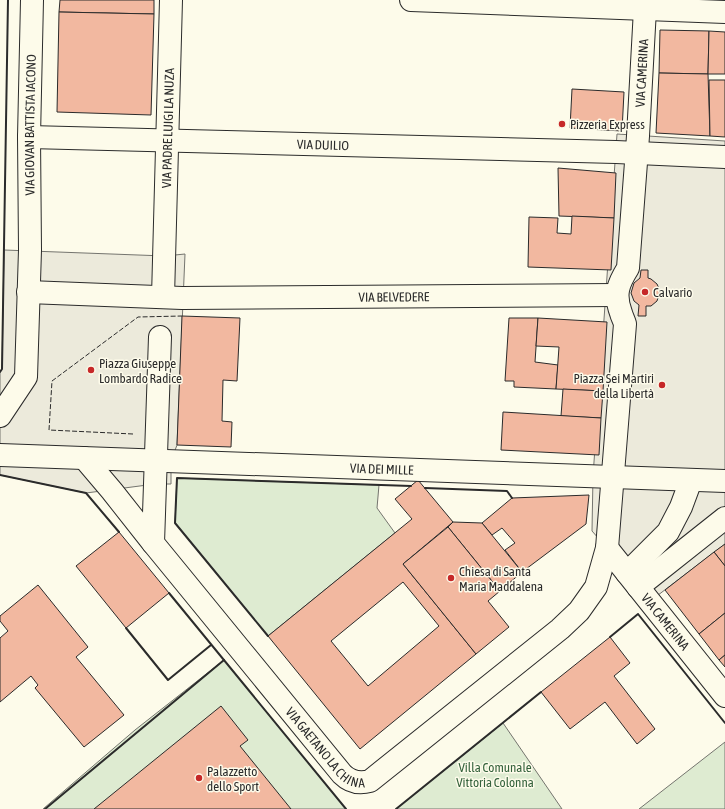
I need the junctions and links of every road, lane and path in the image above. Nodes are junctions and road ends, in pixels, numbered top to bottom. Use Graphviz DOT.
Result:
graph roads {
  1 [pos="32,0"];
  2 [pos="171,0"];
  3 [pos="411,0"];
  4 [pos="645,9"];
  5 [pos="725,12"];
  6 [pos="29,137"];
  7 [pos="168,140"];
  8 [pos="630,147"];
  9 [pos="725,157"];
  10 [pos="28,292"];
  11 [pos="611,295"];
  12 [pos="173,297"];
  13 [pos="160,337"];
  14 [pos="0,416"];
  15 [pos="0,455"];
  16 [pos="84,458"];
  17 [pos="164,461"];
  18 [pos="603,476"];
  19 [pos="691,480"];
  20 [pos="725,481"];
  21 [pos="725,518"];
  22 [pos="153,543"];
  23 [pos="607,548"];
  24 [pos="632,580"];
  25 [pos="725,696"];
  1 -- 6 [label="street, VIA GIOVAN BATTISTA IACONO"];
  2 -- 7 [label="street, VIA PADRE LUIGI LA NUZA"];
  3 -- 4 [label="street"];
  4 -- 5 [label="street"];
  4 -- 8 [label="street, VIA CAMERINA"];
  6 -- 7 [label="street, VIA DUILIO"];
  6 -- 10 [label="street, VIA GIOVAN BATTISTA IACONO"];
  7 -- 8 [label="street, VIA DUILIO"];
  7 -- 12 [label="street, VIA PADRE LUIGI LA NUZA"];
  8 -- 9 [label="street, VIA DUILIO"];
  8 -- 11 [label="street, VIA CAMERINA"];
  10 -- 12 [label="street, VIA BELVEDERE"];
  10 -- 14 [label="street, VIA GIOVAN BATTISTA IACONO"];
  11 -- 12 [label="street, VIA BELVEDERE"];
  11 -- 18 [label="street, VIA GAETANO LA CHINA"];
  13 -- 17 [label="street"];
  15 -- 16 [label="street, VIA DEI MILLE"];
  16 -- 17 [label="street, VIA DEI MILLE"];
  16 -- 22 [label="street, VIA GAETANO LA CHINA"];
  17 -- 18 [label="street, VIA DEI MILLE"];
  17 -- 22 [label="street"];
  18 -- 19 [label="street, VIA DEI MILLE"];
  18 -- 23 [label="street, VIA GAETANO LA CHINA"];
  19 -- 20 [label="street, VIA DEI MILLE"];
  19 -- 24 [label="street"];
  21 -- 24 [label="street"];
  22 -- 23 [label="street, VIA GAETANO LA CHINA"];
  23 -- 24 [label="street, VIA CAMERINA"];
  24 -- 25 [label="street, VIA CAMERINA"];
}
